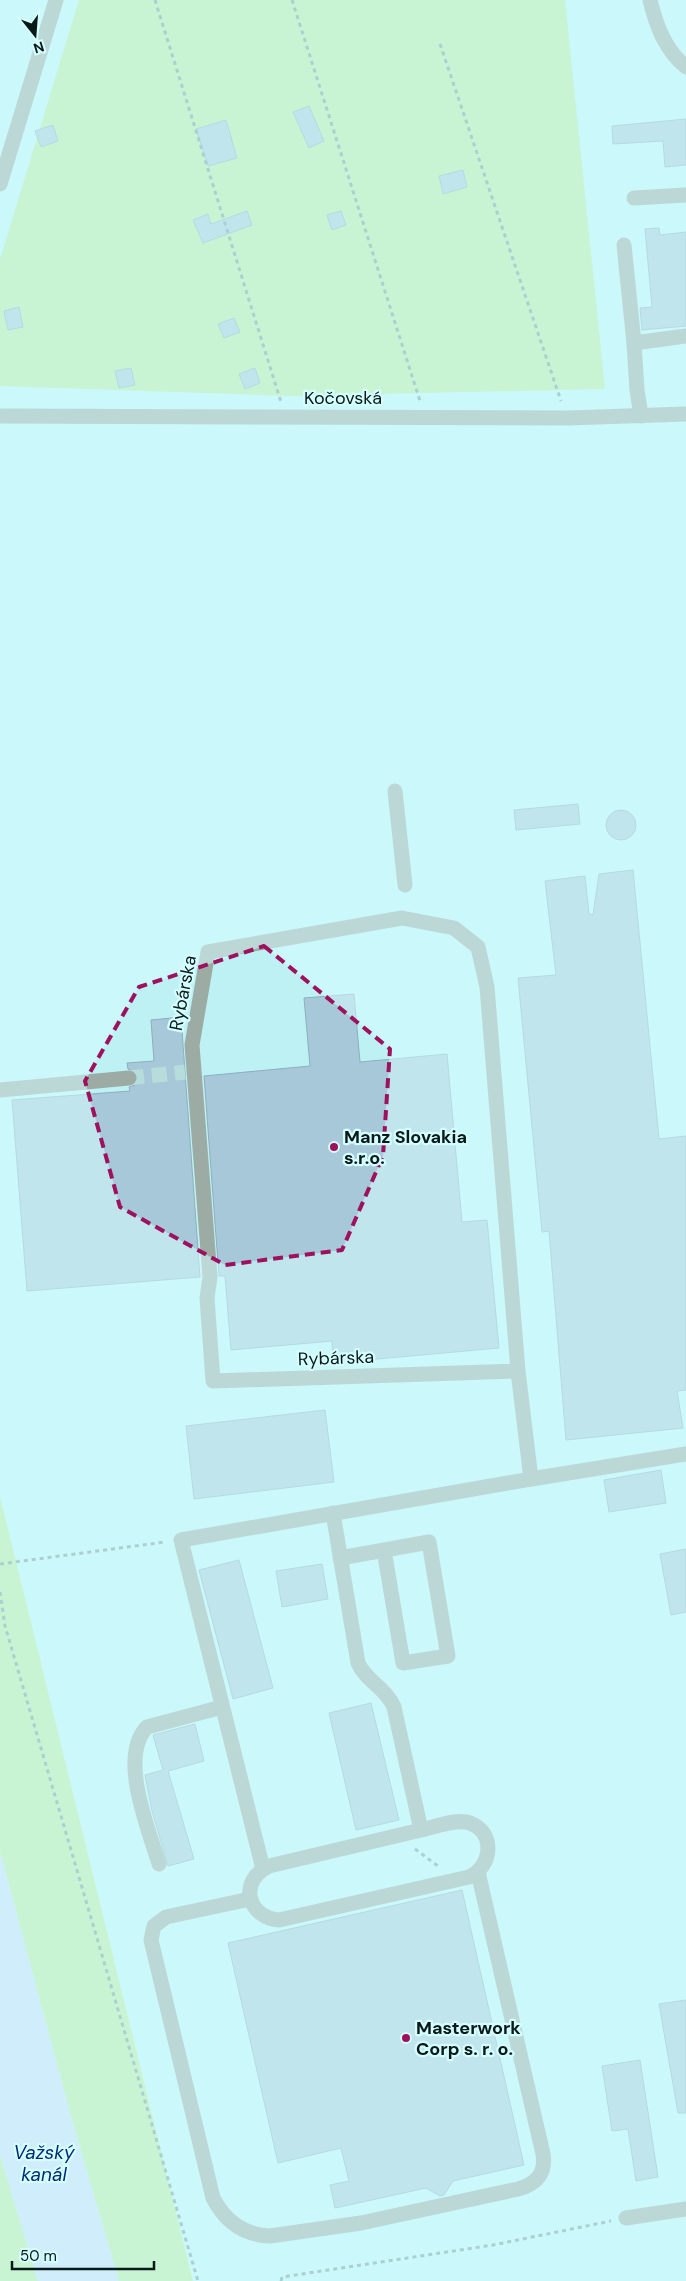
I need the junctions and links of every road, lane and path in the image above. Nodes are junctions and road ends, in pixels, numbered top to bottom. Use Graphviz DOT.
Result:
graph roads {
  1 [pos="56,0"];
  2 [pos="155,0"];
  3 [pos="292,0"];
  4 [pos="650,0"];
  5 [pos="440,44"];
  6 [pos="686,67"];
  7 [pos="0,184"];
  8 [pos="686,195"];
  9 [pos="634,198"];
  10 [pos="624,245"];
  11 [pos="686,336"];
  12 [pos="634,343"];
  13 [pos="559,396"];
  14 [pos="281,401"];
  15 [pos="420,401"];
  16 [pos="686,414"];
  17 [pos="0,416"];
  18 [pos="641,416"];
  19 [pos="395,792"];
  20 [pos="404,885"];
  21 [pos="128,1078"];
  22 [pos="0,1090"];
  23 [pos="518,1371"];
  24 [pos="686,1454"];
  25 [pos="531,1478"];
  26 [pos="333,1513"];
  27 [pos="180,1540"];
  28 [pos="384,1550"];
  29 [pos="340,1558"];
  30 [pos="0,1564"];
  31 [pos="0,1592"];
  32 [pos="222,1707"];
  33 [pos="421,1830"];
  34 [pos="396,1836"];
  35 [pos="159,1864"];
  36 [pos="263,1869"];
  37 [pos="478,1872"];
  38 [pos="457,1880"];
  39 [pos="250,1898"];
  40 [pos="686,2209"];
  41 [pos="626,2218"];
  42 [pos="198,2281"];
  43 [pos="281,2281"];
  1 -- 7 [label="street"];
  2 -- 14 [label="path"];
  3 -- 15 [label="path"];
  4 -- 6 [label="street"];
  5 -- 13 [label="path"];
  8 -- 9 [label="street"];
  10 -- 12 [label="street"];
  11 -- 12 [label="street"];
  12 -- 18 [label="street"];
  16 -- 18 [label="street, Kočovská"];
  17 -- 18 [label="street, Kočovská"];
  19 -- 20 [label="street"];
  21 -- 22 [label="street"];
  23 -- 23 [label="street, Rybárska"];
  23 -- 25 [label="street, Rybárska"];
  24 -- 25 [label="street"];
  25 -- 26 [label="street"];
  26 -- 27 [label="street"];
  26 -- 29 [label="street"];
  27 -- 30 [label="path"];
  27 -- 32 [label="street"];
  28 -- 28 [label="street"];
  28 -- 29 [label="street"];
  29 -- 33 [label="street"];
  31 -- 42 [label="path"];
  32 -- 35 [label="street"];
  32 -- 36 [label="street"];
  33 -- 34 [label="street"];
  33 -- 37 [label="street"];
  34 -- 36 [label="street"];
  34 -- 38 [label="path"];
  36 -- 39 [label="street"];
  37 -- 38 [label="street"];
  37 -- 39 [label="street"];
  38 -- 39 [label="street"];
  40 -- 41 [label="street"];
  41 -- 43 [label="path"];
}
